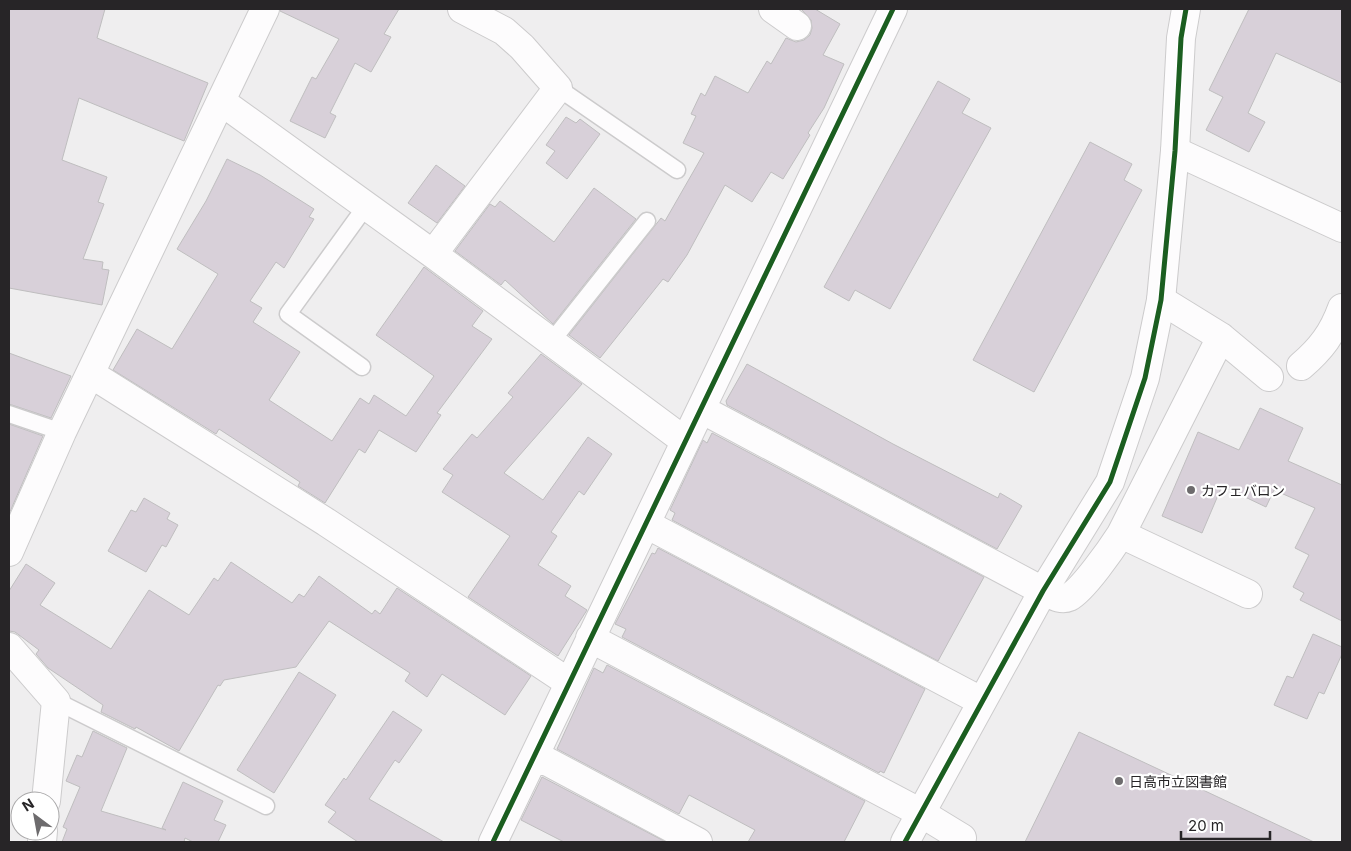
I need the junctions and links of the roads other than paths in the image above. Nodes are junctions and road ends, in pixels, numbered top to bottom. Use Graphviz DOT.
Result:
graph roads {
  1 [pos="265,9"];
  2 [pos="462,9"];
  3 [pos="773,9"];
  4 [pos="893,9"];
  5 [pos="1186,9"];
  6 [pos="796,26"];
  7 [pos="558,88"];
  8 [pos="222,102"];
  9 [pos="1175,151"];
  10 [pos="677,170"];
  11 [pos="366,206"];
  12 [pos="647,221"];
  13 [pos="1342,228"];
  14 [pos="433,254"];
  15 [pos="1161,300"];
  16 [pos="1342,308"];
  17 [pos="1221,337"];
  18 [pos="551,342"];
  19 [pos="1300,366"];
  20 [pos="362,367"];
  21 [pos="91,374"];
  22 [pos="1269,378"];
  23 [pos="701,409"];
  24 [pos="9,414"];
  25 [pos="62,432"];
  26 [pos="685,441"];
  27 [pos="646,524"];
  28 [pos="1121,534"];
  29 [pos="12,537"];
  30 [pos="1043,591"];
  31 [pos="1248,594"];
  32 [pos="590,638"];
  33 [pos="9,647"];
  34 [pos="568,682"];
  35 [pos="981,700"];
  36 [pos="56,701"];
  37 [pos="535,755"];
  38 [pos="47,791"];
  39 [pos="266,806"];
  40 [pos="921,813"];
  41 [pos="962,838"];
  42 [pos="492,842"];
  43 [pos="698,842"];
  44 [pos="905,842"];
  1 -- 8 [label="street"];
  2 -- 7 [label="street"];
  3 -- 6 [label="street"];
  4 -- 23 [label="street"];
  5 -- 9 [label="street"];
  7 -- 10 [label="lane"];
  7 -- 14 [label="street"];
  8 -- 11 [label="street"];
  8 -- 21 [label="street"];
  9 -- 13 [label="street"];
  9 -- 15 [label="street"];
  11 -- 14 [label="street"];
  11 -- 20 [label="lane"];
  12 -- 18 [label="lane"];
  14 -- 18 [label="street"];
  15 -- 17 [label="street"];
  15 -- 30 [label="street"];
  16 -- 19 [label="street"];
  17 -- 22 [label="street"];
  17 -- 28 [label="street"];
  18 -- 26 [label="street"];
  21 -- 25 [label="street"];
  21 -- 34 [label="street"];
  23 -- 26 [label="street"];
  23 -- 30 [label="street"];
  24 -- 25 [label="lane"];
  25 -- 29 [label="street"];
  26 -- 27 [label="street"];
  27 -- 32 [label="street"];
  27 -- 35 [label="street"];
  28 -- 30 [label="street"];
  28 -- 31 [label="street"];
  30 -- 35 [label="street"];
  32 -- 34 [label="street"];
  32 -- 40 [label="street"];
  33 -- 36 [label="street"];
  34 -- 37 [label="street"];
  35 -- 40 [label="street"];
  36 -- 38 [label="street"];
  36 -- 39 [label="lane"];
  37 -- 42 [label="street"];
  37 -- 43 [label="street"];
  40 -- 41 [label="street"];
  40 -- 44 [label="street"];
}
